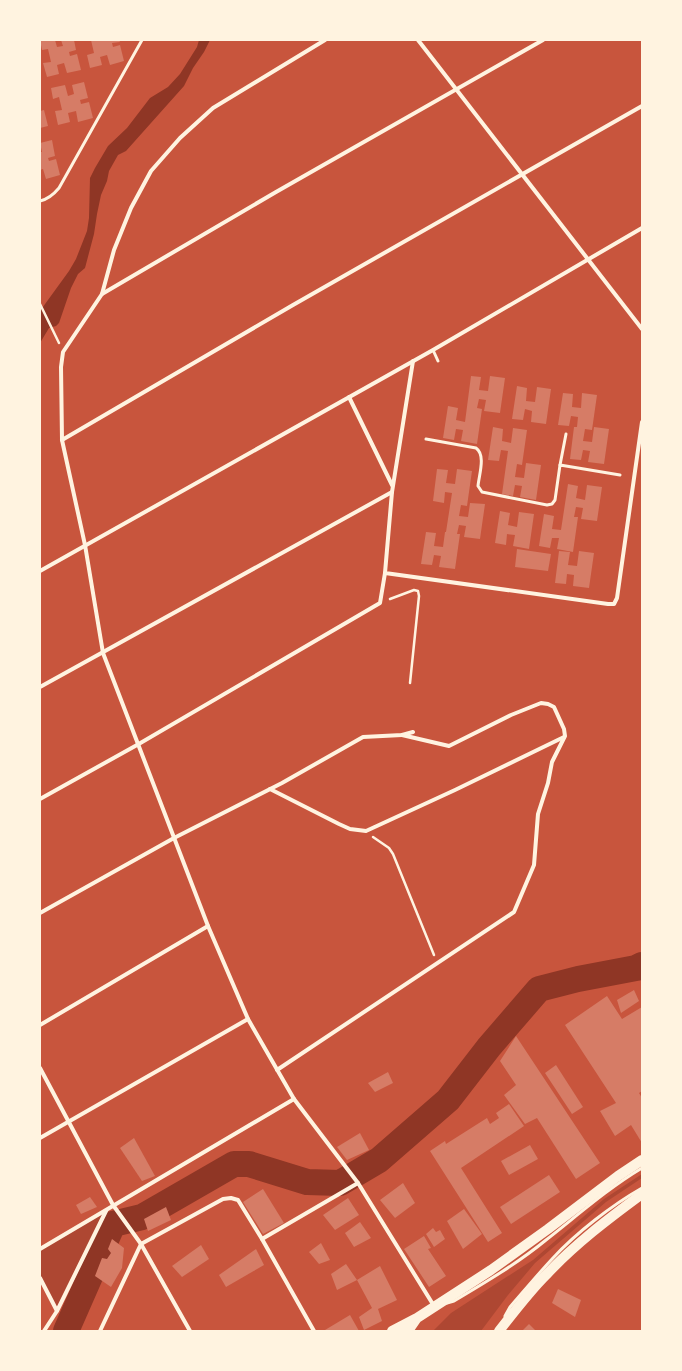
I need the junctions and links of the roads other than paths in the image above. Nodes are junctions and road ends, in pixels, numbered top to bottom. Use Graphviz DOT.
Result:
graph roads {
  1 [pos="142,40"];
  2 [pos="326,40"];
  3 [pos="418,40"];
  4 [pos="543,40"];
  5 [pos="456,89"];
  6 [pos="642,106"];
  7 [pos="522,175"];
  8 [pos="40,202"];
  9 [pos="642,228"];
  10 [pos="588,259"];
  11 [pos="102,294"];
  12 [pos="642,328"];
  13 [pos="433,350"];
  14 [pos="413,361"];
  15 [pos="438,361"];
  16 [pos="349,398"];
  17 [pos="642,422"];
  18 [pos="566,434"];
  19 [pos="426,439"];
  20 [pos="62,440"];
  21 [pos="560,465"];
  22 [pos="620,475"];
  23 [pos="393,485"];
  24 [pos="392,492"];
  25 [pos="85,545"];
  26 [pos="40,571"];
  27 [pos="385,573"];
  28 [pos="103,653"];
  29 [pos="40,687"];
  30 [pos="413,732"];
  31 [pos="402,735"];
  32 [pos="565,736"];
  33 [pos="137,745"];
  34 [pos="270,789"];
  35 [pos="40,799"];
  36 [pos="174,838"];
  37 [pos="40,913"];
  38 [pos="208,926"];
  39 [pos="248,1019"];
  40 [pos="40,1025"];
  41 [pos="40,1068"];
  42 [pos="277,1070"];
  43 [pos="294,1099"];
  44 [pos="69,1122"];
  45 [pos="40,1138"];
  46 [pos="642,1160"];
  47 [pos="642,1168"];
  48 [pos="358,1183"];
  49 [pos="642,1188"];
  50 [pos="642,1194"];
  51 [pos="113,1206"];
  52 [pos="106,1210"];
  53 [pos="262,1239"];
  54 [pos="141,1244"];
  55 [pos="40,1249"];
  56 [pos="40,1278"];
  57 [pos="434,1306"];
  58 [pos="57,1311"];
  59 [pos="417,1318"];
  60 [pos="44,1331"];
  61 [pos="100,1331"];
  62 [pos="190,1331"];
  63 [pos="314,1331"];
  64 [pos="392,1331"];
  65 [pos="408,1331"];
  66 [pos="498,1331"];
  1 -- 8 [label="lane"];
  2 -- 11 [label="street"];
  3 -- 5 [label="street"];
  4 -- 5 [label="street"];
  5 -- 7 [label="street"];
  5 -- 11 [label="street"];
  6 -- 7 [label="street"];
  7 -- 10 [label="street"];
  7 -- 20 [label="street"];
  9 -- 10 [label="street"];
  10 -- 12 [label="street"];
  10 -- 13 [label="street"];
  11 -- 20 [label="street"];
  13 -- 14 [label="street"];
  13 -- 15 [label="lane"];
  14 -- 16 [label="street"];
  14 -- 23 [label="street"];
  16 -- 23 [label="street"];
  16 -- 25 [label="street"];
  17 -- 27 [label="street"];
  18 -- 21 [label="lane"];
  19 -- 21 [label="lane"];
  20 -- 25 [label="street"];
  21 -- 22 [label="lane"];
  23 -- 24 [label="street"];
  24 -- 27 [label="street"];
  24 -- 28 [label="street"];
  25 -- 26 [label="street"];
  25 -- 28 [label="street"];
  27 -- 33 [label="street"];
  28 -- 29 [label="street"];
  28 -- 33 [label="street"];
  30 -- 31 [label="street"];
  31 -- 32 [label="street"];
  31 -- 34 [label="street"];
  32 -- 34 [label="street"];
  32 -- 42 [label="street"];
  33 -- 35 [label="street"];
  33 -- 36 [label="street"];
  34 -- 36 [label="street"];
  36 -- 37 [label="street"];
  36 -- 38 [label="street"];
  38 -- 39 [label="street"];
  38 -- 40 [label="street"];
  39 -- 42 [label="street"];
  39 -- 44 [label="street"];
  41 -- 44 [label="street"];
  42 -- 43 [label="street"];
  43 -- 48 [label="street"];
  43 -- 51 [label="street"];
  44 -- 45 [label="street"];
  44 -- 51 [label="street"];
  46 -- 57 [label="main road"];
  47 -- 57 [label="lane"];
  48 -- 53 [label="street"];
  48 -- 57 [label="street"];
  49 -- 66 [label="lane"];
  50 -- 66 [label="main road"];
  51 -- 52 [label="street"];
  51 -- 54 [label="street"];
  52 -- 55 [label="street"];
  52 -- 58 [label="street"];
  53 -- 54 [label="street"];
  53 -- 63 [label="street"];
  54 -- 61 [label="street"];
  54 -- 62 [label="street"];
  56 -- 58 [label="street"];
  57 -- 59 [label="main road"];
  58 -- 60 [label="street"];
  59 -- 64 [label="main road"];
  59 -- 65 [label="main road"];
}
